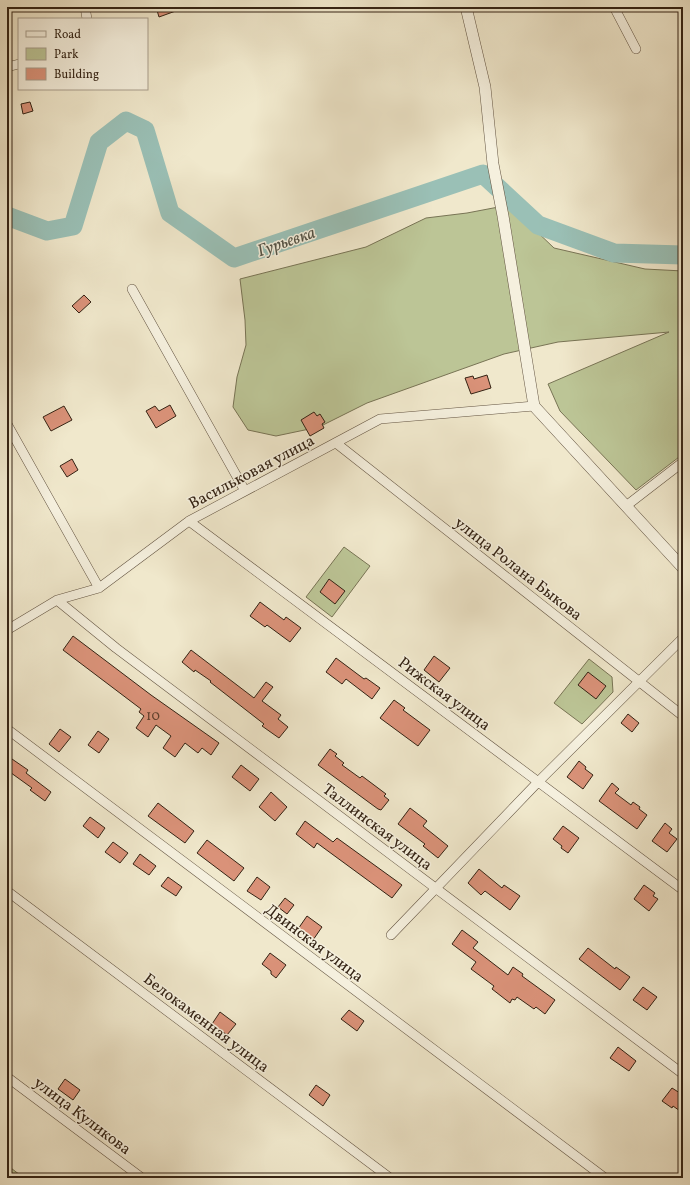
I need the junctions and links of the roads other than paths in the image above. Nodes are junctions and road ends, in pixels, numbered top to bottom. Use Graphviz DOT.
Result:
graph roads {
  1 [pos="85,7"];
  2 [pos="466,7"];
  3 [pos="614,7"];
  4 [pos="87,18"];
  5 [pos="636,49"];
  6 [pos="18,64"];
  7 [pos="7,67"];
  8 [pos="132,289"];
  9 [pos="534,406"];
  10 [pos="7,424"];
  11 [pos="336,442"];
  12 [pos="683,462"];
  13 [pos="245,491"];
  14 [pos="626,506"];
  15 [pos="189,521"];
  16 [pos="683,568"];
  17 [pos="99,588"];
  18 [pos="57,600"];
  19 [pos="7,630"];
  20 [pos="683,638"];
  21 [pos="639,681"];
  22 [pos="683,716"];
  23 [pos="7,729"];
  24 [pos="538,782"];
  25 [pos="435,888"];
  26 [pos="683,890"];
  27 [pos="7,891"];
  28 [pos="391,935"];
  29 [pos="683,1074"];
  30 [pos="7,1077"];
  31 [pos="142,1178"];
  32 [pos="390,1178"];
  33 [pos="605,1178"];
  1 -- 4 [label="street"];
  2 -- 9 [label="street"];
  3 -- 5 [label="street"];
  6 -- 7 [label="street"];
  8 -- 13 [label="street"];
  9 -- 11 [label="street, Васильковая улица"];
  9 -- 14 [label="street"];
  10 -- 17 [label="street"];
  11 -- 13 [label="street, Васильковая улица"];
  11 -- 21 [label="street, улица Ролана Быкова"];
  12 -- 14 [label="street"];
  13 -- 15 [label="street, Васильковая улица"];
  14 -- 16 [label="street"];
  15 -- 17 [label="street, Васильковая улица"];
  15 -- 24 [label="street, Рижская улица"];
  17 -- 18 [label="street, Васильковая улица"];
  18 -- 19 [label="street, Васильковая улица"];
  18 -- 25 [label="street, Таллинская улица"];
  20 -- 21 [label="street"];
  21 -- 22 [label="street, улица Ролана Быкова"];
  21 -- 24 [label="street"];
  23 -- 33 [label="street, Двинская улица"];
  24 -- 25 [label="street"];
  24 -- 26 [label="street, Рижская улица"];
  25 -- 28 [label="street"];
  25 -- 29 [label="street, Таллинская улица"];
  27 -- 32 [label="street, Белокаменная улица"];
  30 -- 31 [label="street, улица Куликова"];
}
